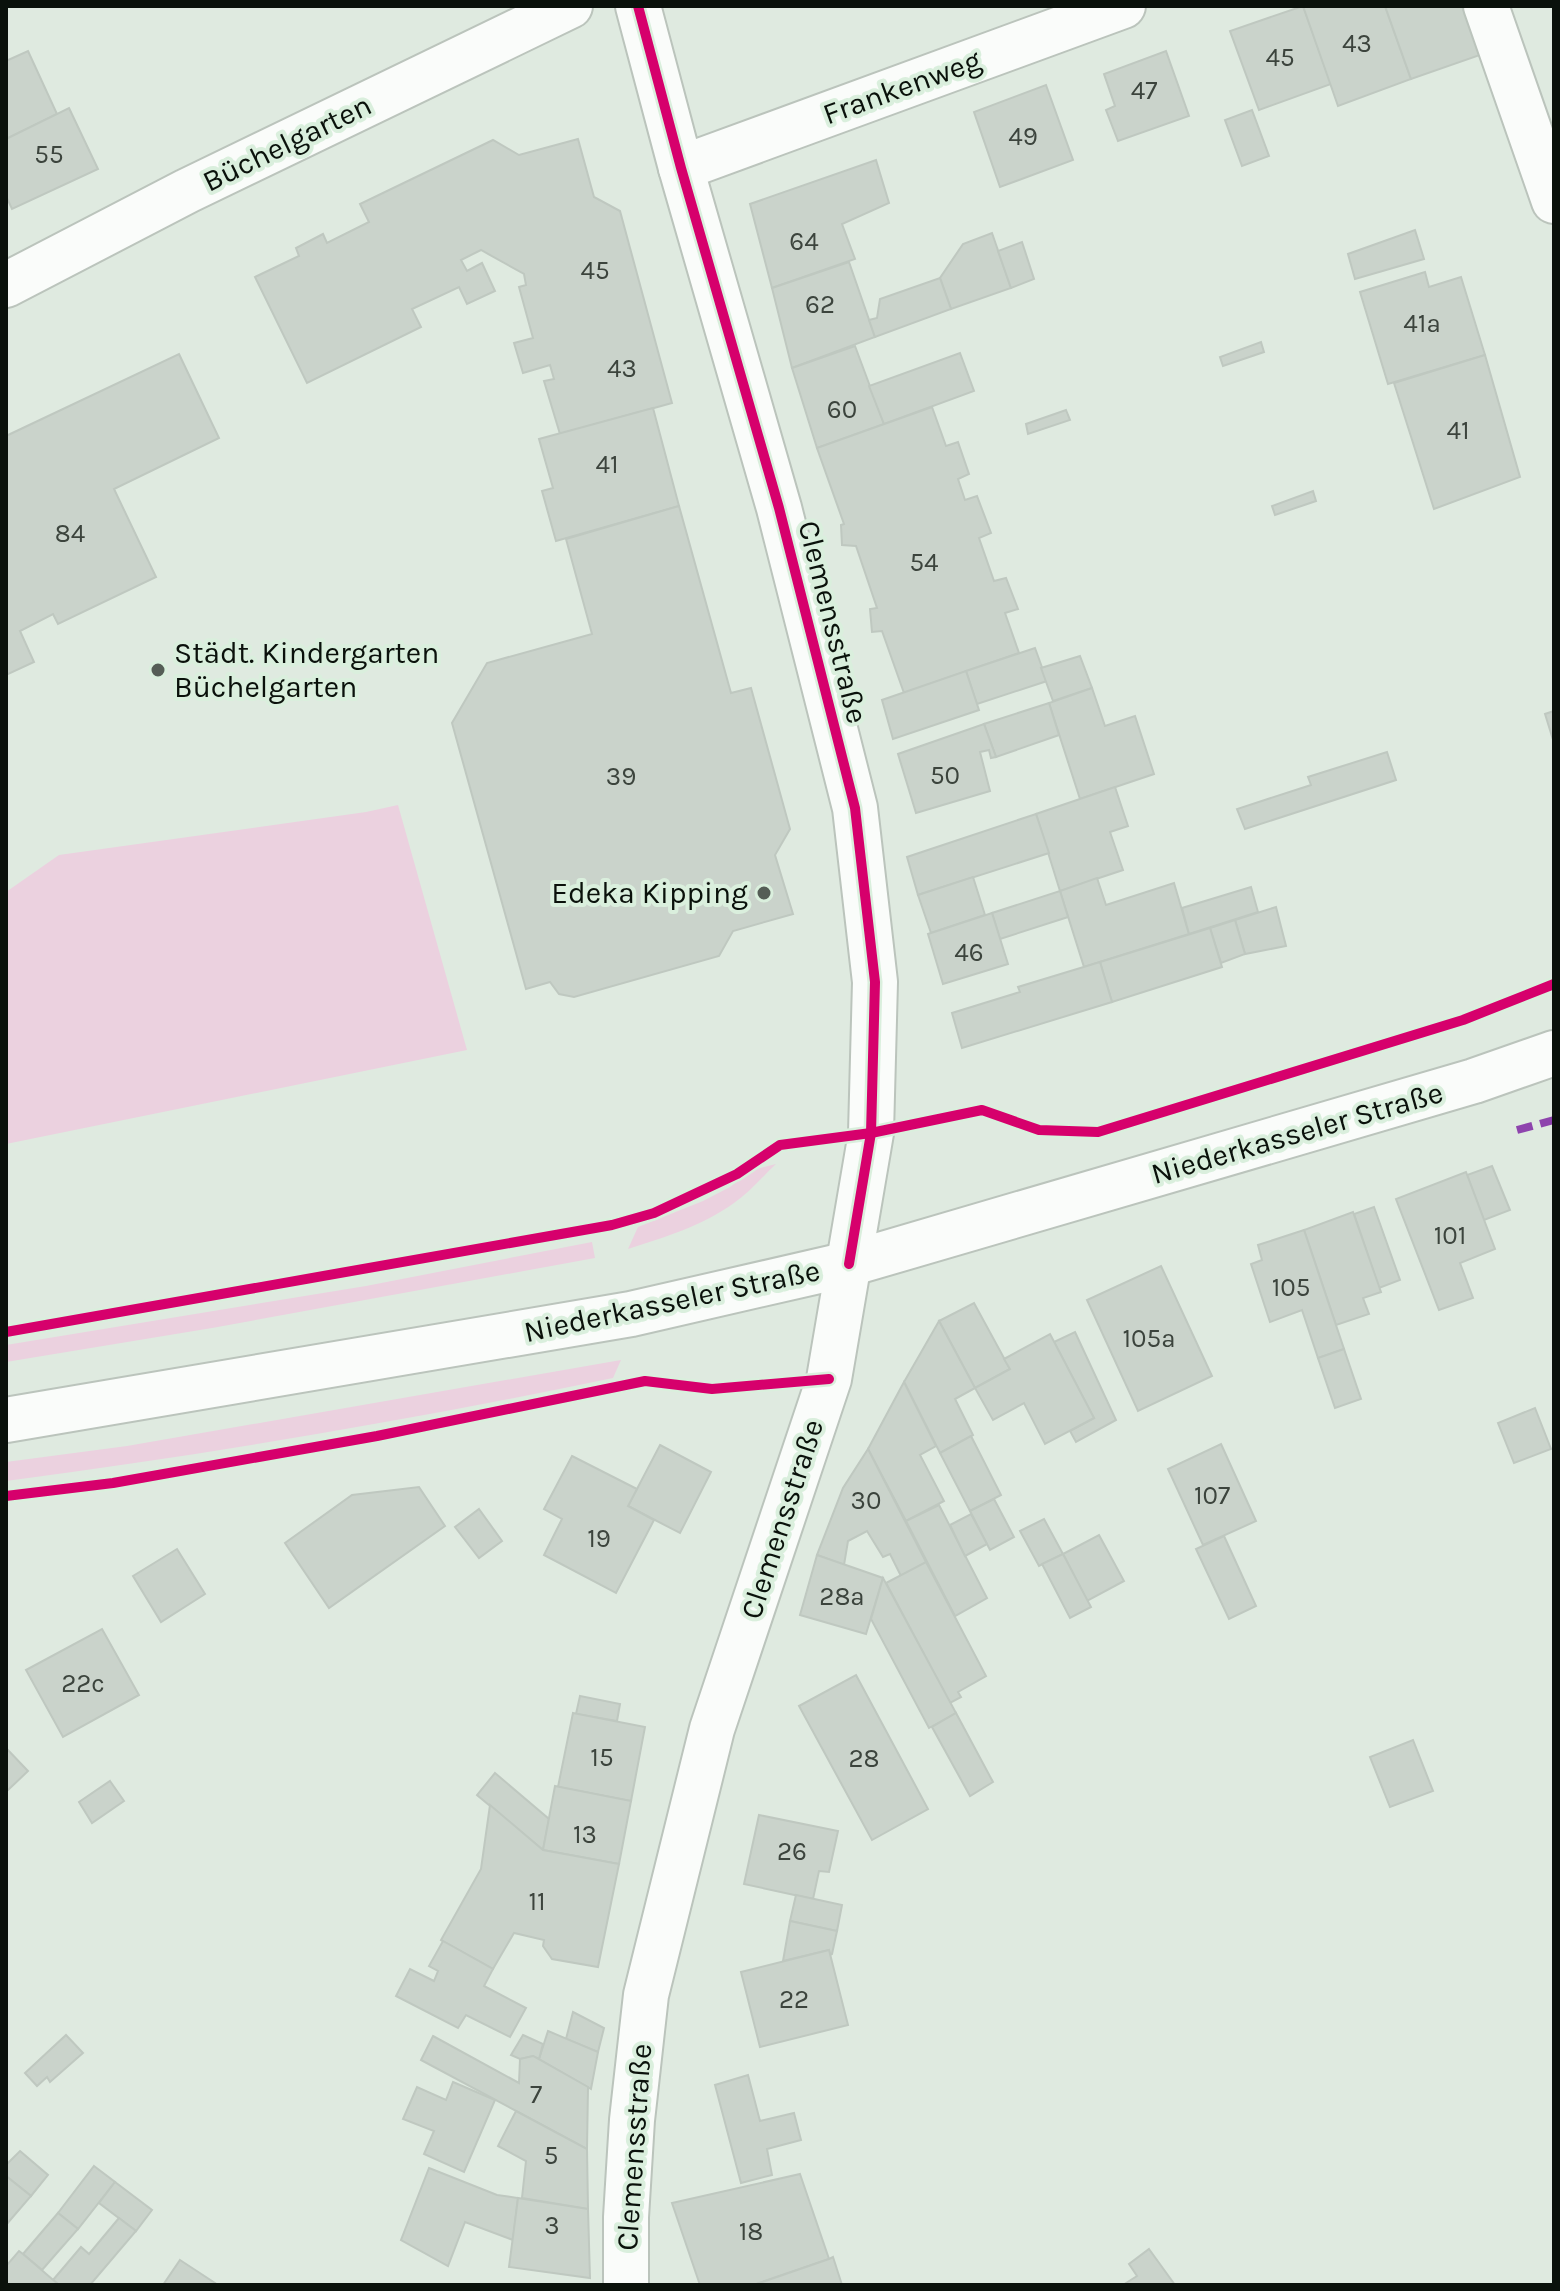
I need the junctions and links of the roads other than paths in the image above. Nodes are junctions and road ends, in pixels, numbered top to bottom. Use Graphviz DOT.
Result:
graph roads {
  1 [pos="570,6"];
  2 [pos="638,6"];
  3 [pos="1123,6"];
  4 [pos="1486,6"];
  5 [pos="681,168"];
  6 [pos="1554,201"];
  7 [pos="6,285"];
  8 [pos="1554,1053"];
  9 [pos="849,1264"];
  10 [pos="6,1420"];
  11 [pos="626,2285"];
  1 -- 7 [label="street, Büchelgarten"];
  2 -- 5 [label="street, Clemensstraße"];
  3 -- 5 [label="street, Frankenweg"];
  4 -- 6 [label="street"];
  5 -- 9 [label="street, Clemensstraße"];
  8 -- 9 [label="street, Niederkasseler Straße"];
  9 -- 10 [label="street, Niederkasseler Straße"];
  9 -- 11 [label="street, Clemensstraße"];
}
